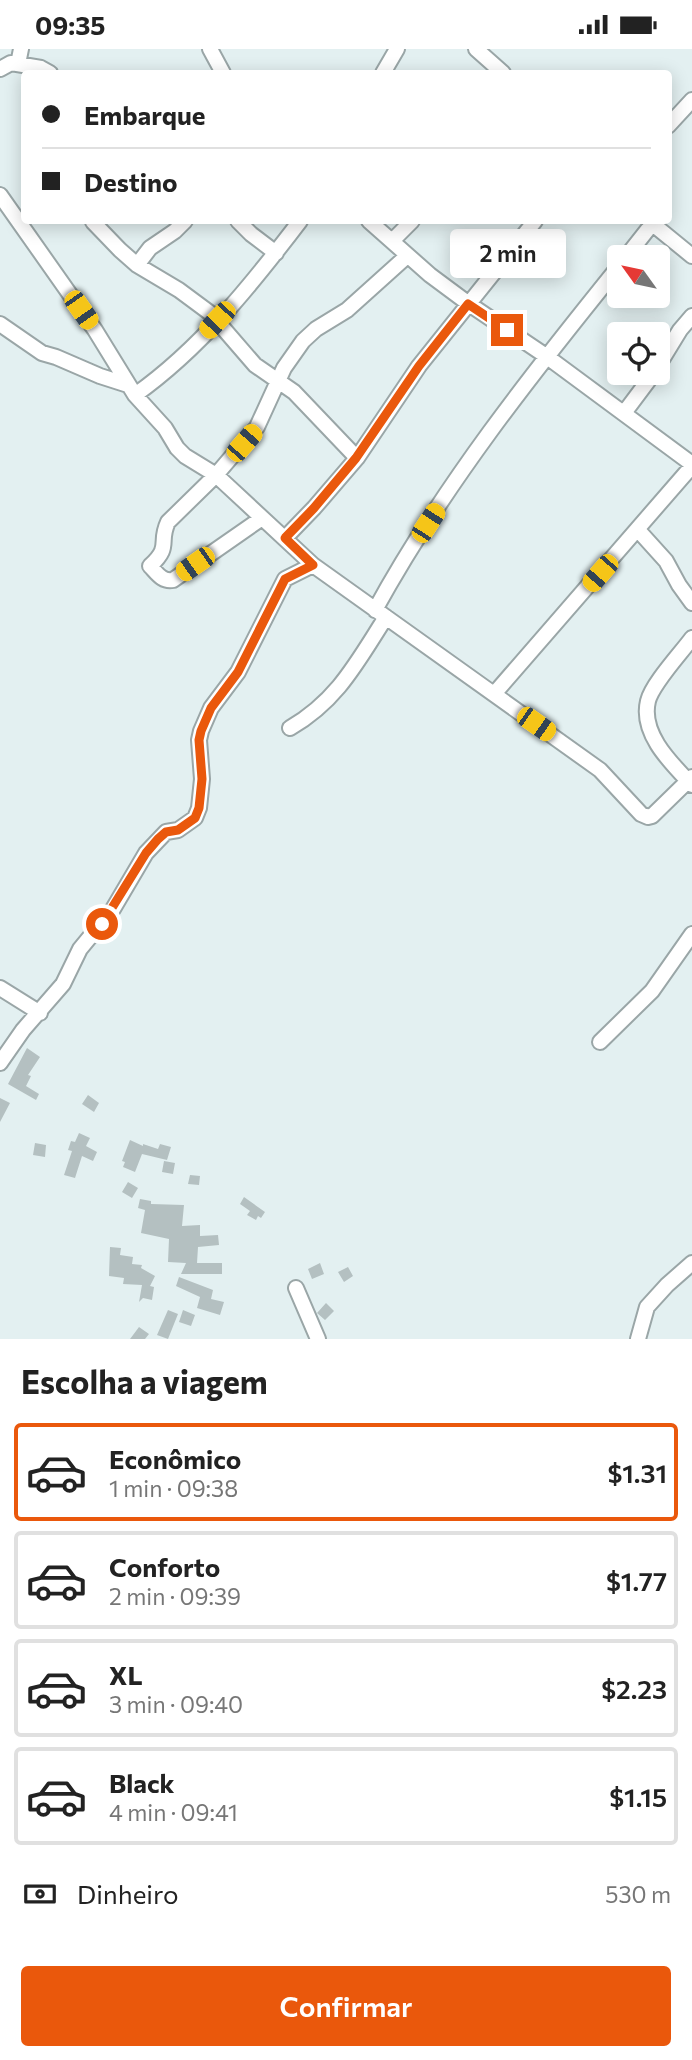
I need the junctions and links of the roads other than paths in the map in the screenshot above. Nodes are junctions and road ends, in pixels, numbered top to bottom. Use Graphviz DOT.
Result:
graph roads {
  1 [pos="210,49"];
  2 [pos="397,49"];
  3 [pos="475,49"];
  4 [pos="20,56"];
  5 [pos="0,69"];
  6 [pos="45,70"];
  7 [pos="221,70"];
  8 [pos="385,70"];
  9 [pos="500,70"];
  10 [pos="692,100"];
  11 [pos="672,122"];
  12 [pos="0,195"];
  13 [pos="95,224"];
  14 [pos="183,224"];
  15 [pos="241,224"];
  16 [pos="298,224"];
  17 [pos="372,224"];
  18 [pos="409,224"];
  19 [pos="533,224"];
  20 [pos="649,224"];
  21 [pos="652,224"];
  22 [pos="392,241"];
  23 [pos="634,245"];
  24 [pos="276,253"];
  25 [pos="407,255"];
  26 [pos="692,256"];
  27 [pos="137,265"];
  28 [pos="607,281"];
  29 [pos="468,304"];
  30 [pos="692,316"];
  31 [pos="217,320"];
  32 [pos="0,324"];
  33 [pos="670,346"];
  34 [pos="546,356"];
  35 [pos="277,382"];
  36 [pos="645,385"];
  37 [pos="131,390"];
  38 [pos="624,413"];
  39 [pos="356,458"];
  40 [pos="692,465"];
  41 [pos="216,475"];
  42 [pos="262,518"];
  43 [pos="638,530"];
  44 [pos="285,538"];
  45 [pos="313,565"];
  46 [pos="692,603"];
  47 [pos="380,614"];
  48 [pos="692,638"];
  49 [pos="494,694"];
  50 [pos="290,728"];
  51 [pos="691,781"];
  52 [pos="692,934"];
  53 [pos="0,988"];
  54 [pos="40,1013"];
  55 [pos="600,1042"];
  56 [pos="0,1063"];
  57 [pos="692,1263"];
  58 [pos="296,1288"];
  59 [pos="318,1339"];
  60 [pos="638,1339"];
  1 -- 7 [label="street"];
  2 -- 8 [label="street"];
  3 -- 9 [label="street"];
  4 -- 5 [label="street"];
  4 -- 6 [label="street"];
  10 -- 11 [label="street"];
  12 -- 37 [label="street"];
  13 -- 27 [label="street"];
  14 -- 27 [label="street"];
  15 -- 24 [label="street"];
  16 -- 24 [label="street"];
  17 -- 22 [label="street"];
  18 -- 22 [label="street"];
  19 -- 29 [label="street"];
  20 -- 23 [label="street"];
  21 -- 26 [label="street"];
  22 -- 25 [label="street"];
  24 -- 31 [label="street"];
  25 -- 29 [label="street"];
  25 -- 35 [label="street"];
  27 -- 31 [label="street"];
  28 -- 34 [label="street"];
  29 -- 34 [label="street"];
  29 -- 39 [label="street"];
  30 -- 33 [label="street"];
  31 -- 35 [label="street"];
  31 -- 37 [label="street"];
  32 -- 37 [label="street"];
  34 -- 38 [label="street"];
  34 -- 47 [label="street"];
  35 -- 39 [label="street"];
  35 -- 41 [label="street"];
  36 -- 38 [label="street"];
  37 -- 41 [label="street"];
  38 -- 40 [label="street"];
  39 -- 44 [label="street"];
  40 -- 43 [label="street"];
  41 -- 42 [label="street"];
  41 -- 42 [label="street"];
  42 -- 44 [label="street"];
  43 -- 46 [label="street"];
  43 -- 49 [label="street"];
  44 -- 45 [label="street"];
  45 -- 47 [label="street"];
  45 -- 54 [label="street"];
  47 -- 49 [label="street"];
  47 -- 50 [label="street"];
  48 -- 51 [label="street"];
  49 -- 51 [label="street"];
  52 -- 55 [label="street"];
  53 -- 54 [label="street"];
  54 -- 56 [label="street"];
  57 -- 60 [label="street"];
  58 -- 59 [label="street"];
}
